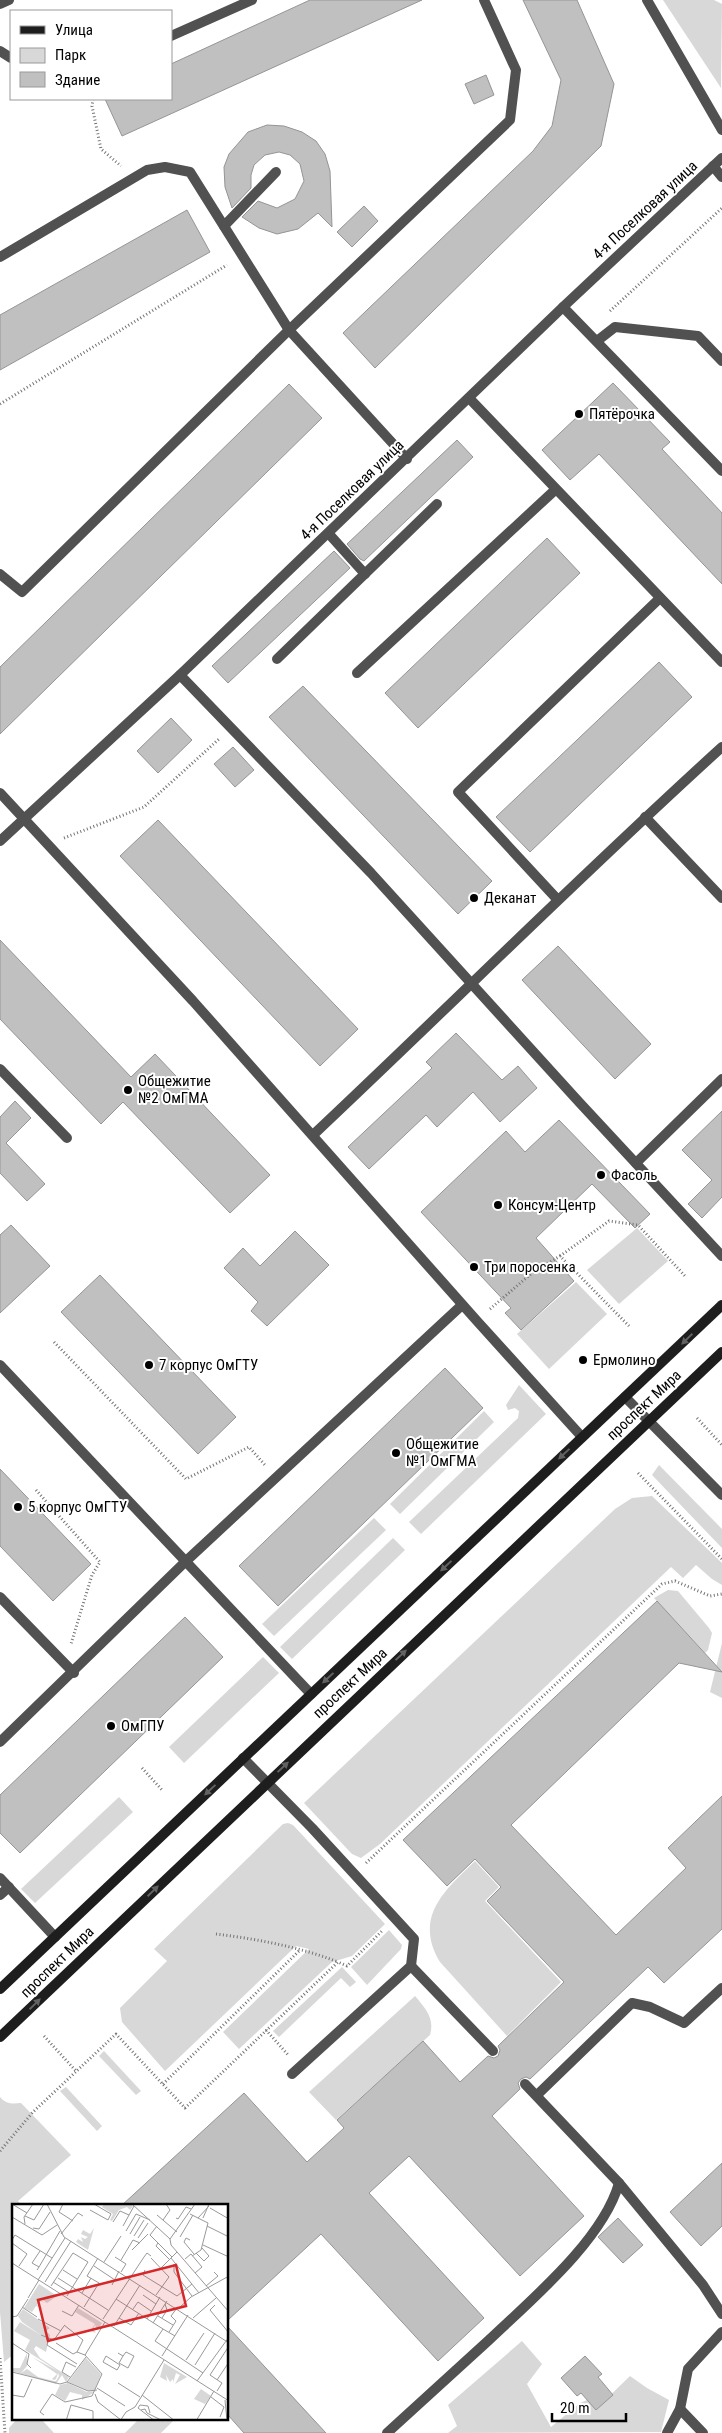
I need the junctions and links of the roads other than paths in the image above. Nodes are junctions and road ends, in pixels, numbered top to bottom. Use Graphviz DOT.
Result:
graph roads {
  1 [pos="9,0"];
  2 [pos="252,0"];
  3 [pos="484,0"];
  4 [pos="647,0"];
  5 [pos="0,4"];
  6 [pos="172,36"];
  7 [pos="722,130"];
  8 [pos="722,158"];
  9 [pos="712,166"];
  10 [pos="276,172"];
  11 [pos="722,177"];
  12 [pos="224,226"];
  13 [pos="0,257"];
  14 [pos="563,307"];
  15 [pos="289,330"];
  16 [pos="597,341"];
  17 [pos="722,361"];
  18 [pos="469,398"];
  19 [pos="407,459"];
  20 [pos="722,471"];
  21 [pos="555,490"];
  22 [pos="437,504"];
  23 [pos="329,534"];
  24 [pos="0,574"];
  25 [pos="365,574"];
  26 [pos="660,598"];
  27 [pos="277,659"];
  28 [pos="722,662"];
  29 [pos="357,673"];
  30 [pos="180,676"];
  31 [pos="722,747"];
  32 [pos="0,793"];
  33 [pos="645,817"];
  34 [pos="24,818"];
  35 [pos="0,841"];
  36 [pos="722,898"];
  37 [pos="557,900"];
  38 [pos="474,984"];
  39 [pos="0,1069"];
  40 [pos="722,1079"];
  41 [pos="313,1135"];
  42 [pos="67,1138"];
  43 [pos="636,1163"];
  44 [pos="722,1256"];
  45 [pos="462,1305"];
  46 [pos="722,1305"];
  47 [pos="722,1352"];
  48 [pos="0,1365"];
  49 [pos="625,1397"];
  50 [pos="649,1420"];
  51 [pos="582,1437"];
  52 [pos="722,1495"];
  53 [pos="185,1562"];
  54 [pos="0,1596"];
  55 [pos="74,1672"];
  56 [pos="311,1694"];
  57 [pos="0,1742"];
  58 [pos="243,1758"];
  59 [pos="267,1782"];
  60 [pos="0,1878"];
  61 [pos="9,1887"];
  62 [pos="0,1895"];
  63 [pos="55,1937"];
  64 [pos="411,1966"];
  65 [pos="722,1988"];
  66 [pos="0,1989"];
  67 [pos="0,2037"];
  68 [pos="492,2051"];
  69 [pos="295,2071"];
  70 [pos="525,2084"];
  71 [pos="536,2095"];
  72 [pos="619,2183"];
  73 [pos="722,2314"];
  74 [pos="722,2332"];
  75 [pos="680,2409"];
  76 [pos="388,2433"];
  77 [pos="667,2433"];
  78 [pos="703,2433"];
  1 -- 5 [label="street"];
  2 -- 6 [label="street"];
  3 -- 15 [label="street"];
  4 -- 7 [label="street"];
  8 -- 9 [label="street, 4-я Поселковая улица"];
  9 -- 11 [label="street"];
  9 -- 14 [label="street, 4-я Поселковая улица"];
  10 -- 12 [label="street"];
  12 -- 13 [label="street"];
  12 -- 15 [label="street"];
  14 -- 16 [label="street"];
  14 -- 18 [label="street, 4-я Поселковая улица"];
  15 -- 19 [label="street"];
  15 -- 24 [label="street"];
  16 -- 17 [label="street"];
  16 -- 20 [label="street"];
  18 -- 19 [label="street, 4-я Поселковая улица"];
  18 -- 21 [label="street"];
  19 -- 23 [label="street, 4-я Поселковая улица"];
  21 -- 26 [label="street"];
  21 -- 29 [label="street"];
  22 -- 25 [label="street"];
  23 -- 25 [label="street"];
  23 -- 30 [label="street, 4-я Поселковая улица"];
  25 -- 27 [label="street"];
  26 -- 28 [label="street"];
  26 -- 37 [label="street"];
  30 -- 34 [label="street, 4-я Поселковая улица"];
  30 -- 38 [label="street"];
  31 -- 33 [label="street"];
  32 -- 34 [label="street"];
  33 -- 36 [label="street"];
  33 -- 37 [label="street"];
  34 -- 35 [label="street, 4-я Поселковая улица"];
  34 -- 41 [label="street"];
  37 -- 38 [label="street"];
  38 -- 41 [label="street"];
  38 -- 43 [label="street"];
  39 -- 42 [label="street"];
  40 -- 43 [label="street"];
  41 -- 45 [label="street"];
  43 -- 44 [label="street"];
  45 -- 51 [label="street"];
  45 -- 53 [label="street"];
  46 -- 49 [label="main road, проспект Мира, one-way"];
  47 -- 50 [label="main road, проспект Мира"];
  48 -- 53 [label="street"];
  49 -- 50 [label="street"];
  49 -- 51 [label="main road, проспект Мира"];
  50 -- 52 [label="street"];
  59 -- 50 [label="main road, проспект Мира, one-way"];
  51 -- 56 [label="main road, проспект Мира, one-way"];
  53 -- 55 [label="street"];
  53 -- 56 [label="street"];
  54 -- 55 [label="street"];
  55 -- 57 [label="street"];
  56 -- 58 [label="main road, проспект Мира"];
  58 -- 59 [label="street"];
  58 -- 63 [label="main road, проспект Мира, one-way"];
  59 -- 64 [label="street"];
  67 -- 59 [label="main road, проспект Мира, one-way"];
  60 -- 61 [label="street"];
  61 -- 62 [label="street"];
  61 -- 63 [label="street"];
  63 -- 66 [label="main road, проспект Мира"];
  64 -- 68 [label="street"];
  64 -- 69 [label="street"];
  65 -- 71 [label="street"];
  70 -- 71 [label="street"];
  71 -- 72 [label="street"];
  72 -- 73 [label="street"];
  72 -- 76 [label="street"];
  74 -- 75 [label="street"];
  75 -- 77 [label="street"];
  75 -- 78 [label="street"];
}
